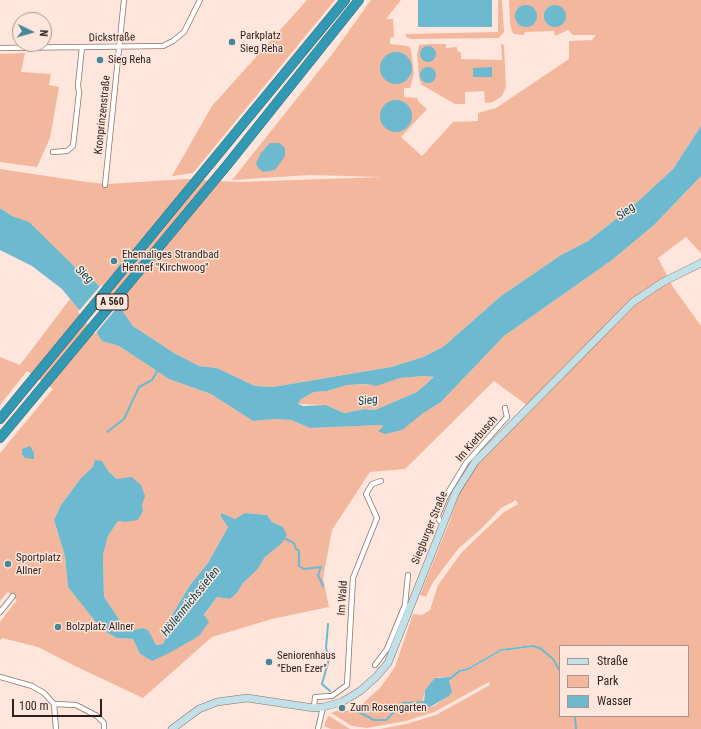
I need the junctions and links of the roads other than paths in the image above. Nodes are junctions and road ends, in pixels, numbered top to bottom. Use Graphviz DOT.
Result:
graph roads {
  1 [pos="124,0"];
  2 [pos="200,0"];
  3 [pos="345,0"];
  4 [pos="359,0"];
  5 [pos="82,47"];
  6 [pos="119,47"];
  7 [pos="0,48"];
  8 [pos="53,152"];
  9 [pos="105,185"];
  10 [pos="701,263"];
  11 [pos="505,408"];
  12 [pos="0,419"];
  13 [pos="0,438"];
  14 [pos="381,481"];
  15 [pos="442,523"];
  16 [pos="408,575"];
  17 [pos="13,596"];
  18 [pos="408,604"];
  19 [pos="0,612"];
  20 [pos="375,665"];
  21 [pos="0,677"];
  22 [pos="54,704"];
  23 [pos="323,707"];
  24 [pos="314,708"];
  25 [pos="56,729"];
  26 [pos="104,729"];
  27 [pos="172,729"];
  28 [pos="318,729"];
  1 -- 6 [label="street, Kronprinzenstraße"];
  2 -- 6 [label="street, Dickstraße"];
  3 -- 12 [label="highway, A 560"];
  4 -- 13 [label="highway, A 560"];
  5 -- 6 [label="street, Dickstraße"];
  5 -- 7 [label="street, Dickstraße"];
  5 -- 8 [label="street"];
  6 -- 9 [label="street, Kronprinzenstraße"];
  10 -- 15 [label="main road, Siegburger Straße"];
  11 -- 15 [label="street, Im Kierbusch"];
  14 -- 24 [label="street, Im Wald"];
  15 -- 18 [label="main road, Siegburger Straße"];
  16 -- 18 [label="street"];
  17 -- 19 [label="street"];
  18 -- 20 [label="street"];
  18 -- 23 [label="main road, Siegburger Straße"];
  21 -- 22 [label="street"];
  22 -- 25 [label="street"];
  22 -- 26 [label="street"];
  23 -- 24 [label="main road, Siegburger Straße"];
  23 -- 28 [label="street"];
  24 -- 27 [label="main road, Siegburger Straße"];
}
